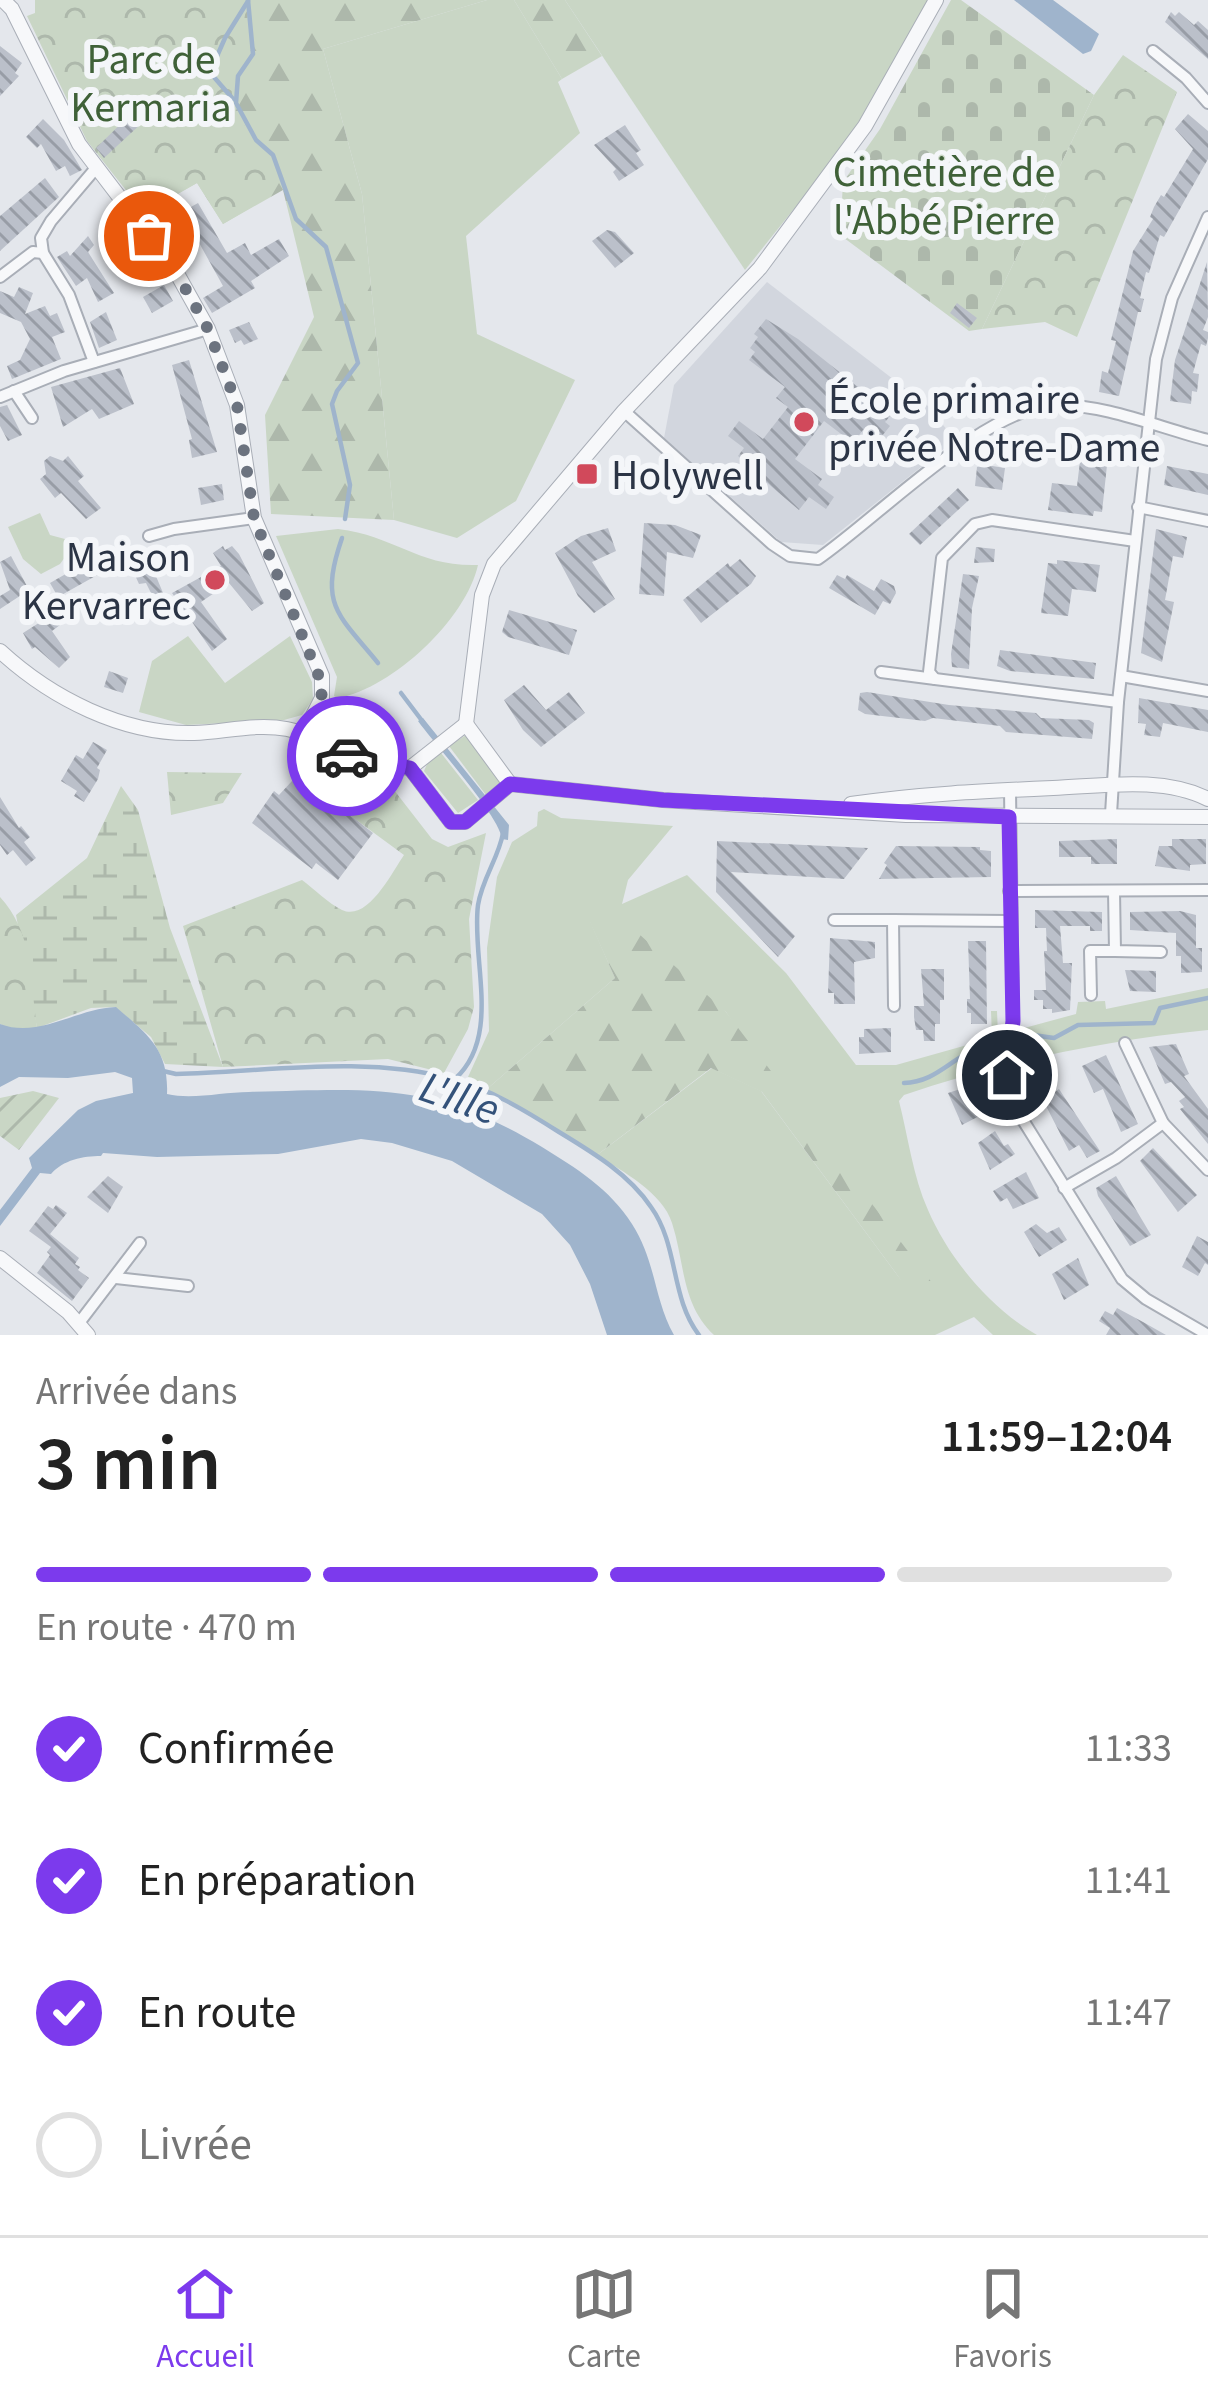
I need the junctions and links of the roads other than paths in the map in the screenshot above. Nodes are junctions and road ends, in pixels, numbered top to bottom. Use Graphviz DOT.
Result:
graph roads {
  1 [pos="936,0"];
  2 [pos="5,9"];
  3 [pos="1153,51"];
  4 [pos="1208,103"];
  5 [pos="96,168"];
  6 [pos="1208,217"];
  7 [pos="43,253"];
  8 [pos="0,278"];
  9 [pos="208,329"];
  10 [pos="94,362"];
  11 [pos="14,391"];
  12 [pos="0,397"];
  13 [pos="624,411"];
  14 [pos="32,418"];
  15 [pos="1148,424"];
  16 [pos="1208,440"];
  17 [pos="1138,507"];
  18 [pos="254,518"];
  19 [pos="1208,521"];
  20 [pos="149,536"];
  21 [pos="1135,541"];
  22 [pos="0,651"];
  23 [pos="881,672"];
  24 [pos="1121,676"];
  25 [pos="935,679"];
  26 [pos="1208,691"];
  27 [pos="1118,702"];
  28 [pos="460,728"];
  29 [pos="304,733"];
  30 [pos="410,768"];
  31 [pos="1114,786"];
  32 [pos="505,788"];
  33 [pos="1010,790"];
  34 [pos="1208,799"];
  35 [pos="822,809"];
  36 [pos="1111,814"];
  37 [pos="1009,817"];
  38 [pos="1208,817"];
  39 [pos="1208,890"];
  40 [pos="1009,891"];
  41 [pos="1114,891"];
  42 [pos="834,920"];
  43 [pos="893,920"];
  44 [pos="1010,921"];
  45 [pos="1115,951"];
  46 [pos="1161,952"];
  47 [pos="1091,995"];
  48 [pos="894,1006"];
  49 [pos="1125,1043"];
  50 [pos="1163,1123"];
  51 [pos="1208,1170"];
  52 [pos="1064,1188"];
  53 [pos="140,1243"];
  54 [pos="0,1258"];
  55 [pos="116,1278"];
  56 [pos="188,1286"];
  57 [pos="84,1329"];
  58 [pos="1208,1335"];
  1 -- 13 [label="street"];
  2 -- 5 [label="street"];
  3 -- 4 [label="street"];
  5 -- 7 [label="street"];
  5 -- 9 [label="street"];
  6 -- 15 [label="street"];
  7 -- 8 [label="street"];
  7 -- 10 [label="street"];
  9 -- 10 [label="street"];
  9 -- 18 [label="street"];
  10 -- 11 [label="street"];
  11 -- 12 [label="street"];
  11 -- 14 [label="street"];
  13 -- 15 [label="street"];
  13 -- 28 [label="street"];
  15 -- 16 [label="street"];
  15 -- 17 [label="street"];
  17 -- 19 [label="street"];
  17 -- 21 [label="street"];
  18 -- 20 [label="street"];
  18 -- 29 [label="street"];
  21 -- 24 [label="street"];
  21 -- 25 [label="street"];
  22 -- 29 [label="street"];
  23 -- 25 [label="street"];
  24 -- 26 [label="street"];
  24 -- 27 [label="street"];
  25 -- 27 [label="street"];
  27 -- 31 [label="street"];
  28 -- 30 [label="street"];
  28 -- 32 [label="street"];
  29 -- 30 [label="street"];
  30 -- 32 [label="street"];
  31 -- 33 [label="street"];
  31 -- 34 [label="street"];
  31 -- 36 [label="street"];
  32 -- 35 [label="street"];
  33 -- 35 [label="street"];
  33 -- 37 [label="street"];
  35 -- 37 [label="street"];
  36 -- 37 [label="street"];
  36 -- 38 [label="street"];
  37 -- 40 [label="street"];
  39 -- 41 [label="street"];
  40 -- 41 [label="street"];
  40 -- 44 [label="street"];
  41 -- 45 [label="street"];
  42 -- 43 [label="street"];
  43 -- 44 [label="street"];
  43 -- 48 [label="street"];
  44 -- 52 [label="street"];
  45 -- 46 [label="street"];
  45 -- 47 [label="street"];
  49 -- 50 [label="street"];
  50 -- 51 [label="street"];
  50 -- 52 [label="street"];
  52 -- 58 [label="street"];
  53 -- 55 [label="street"];
  54 -- 57 [label="street"];
  55 -- 56 [label="street"];
  55 -- 57 [label="street"];
}
